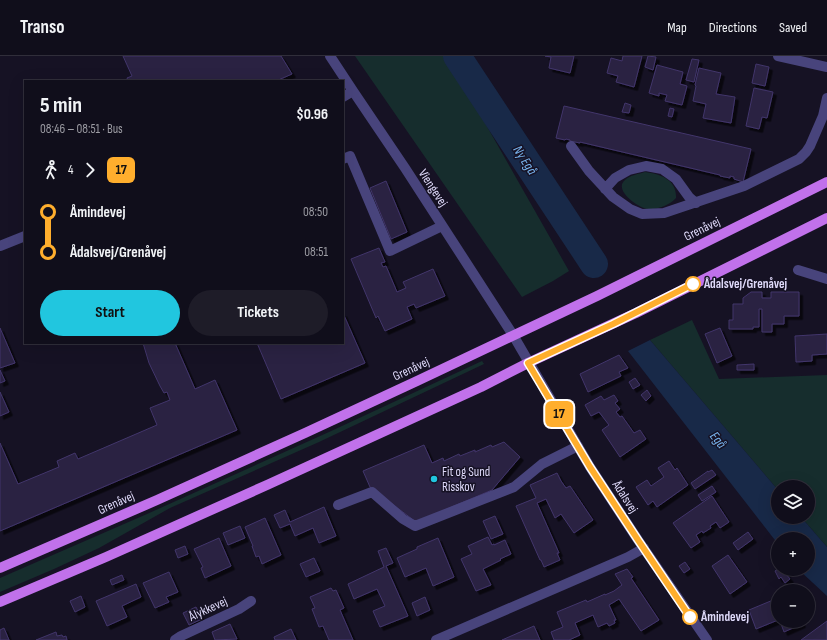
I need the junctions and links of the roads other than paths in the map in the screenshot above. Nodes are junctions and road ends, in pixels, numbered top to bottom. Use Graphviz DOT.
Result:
graph roads {
  1 [pos="330,56"];
  2 [pos="778,56"];
  3 [pos="827,67"];
  4 [pos="353,91"];
  5 [pos="344,96"];
  6 [pos="827,98"];
  7 [pos="571,146"];
  8 [pos="344,159"];
  9 [pos="827,182"];
  10 [pos="605,189"];
  11 [pos="696,203"];
  12 [pos="827,218"];
  13 [pos="442,226"];
  14 [pos="24,236"];
  15 [pos="0,246"];
  16 [pos="798,270"];
  17 [pos="827,279"];
  18 [pos="513,335"];
  19 [pos="528,363"];
  20 [pos="578,446"];
  21 [pos="338,505"];
  22 [pos="644,548"];
  23 [pos="0,568"];
  24 [pos="251,601"];
  25 [pos="0,602"];
  26 [pos="175,640"];
  27 [pos="436,640"];
  28 [pos="707,640"];
  1 -- 4 [label="street, Viengevej"];
  2 -- 3 [label="street"];
  4 -- 5 [label="street"];
  4 -- 13 [label="street, Viengevej"];
  6 -- 11 [label="street"];
  7 -- 10 [label="street"];
  8 -- 13 [label="street"];
  9 -- 18 [label="main road, Grenåvej"];
  10 -- 11 [label="street"];
  10 -- 11 [label="street"];
  12 -- 19 [label="main road"];
  13 -- 18 [label="street, Viengevej"];
  14 -- 15 [label="street"];
  16 -- 17 [label="street"];
  18 -- 19 [label="street, Viengevej"];
  18 -- 23 [label="main road, Grenåvej"];
  19 -- 20 [label="street, Ådalsvej"];
  19 -- 25 [label="main road"];
  20 -- 21 [label="street"];
  20 -- 22 [label="street, Ådalsvej"];
  22 -- 27 [label="street"];
  22 -- 28 [label="street, Ådalsvej"];
  24 -- 26 [label="street, Ålykkevej"];
}
